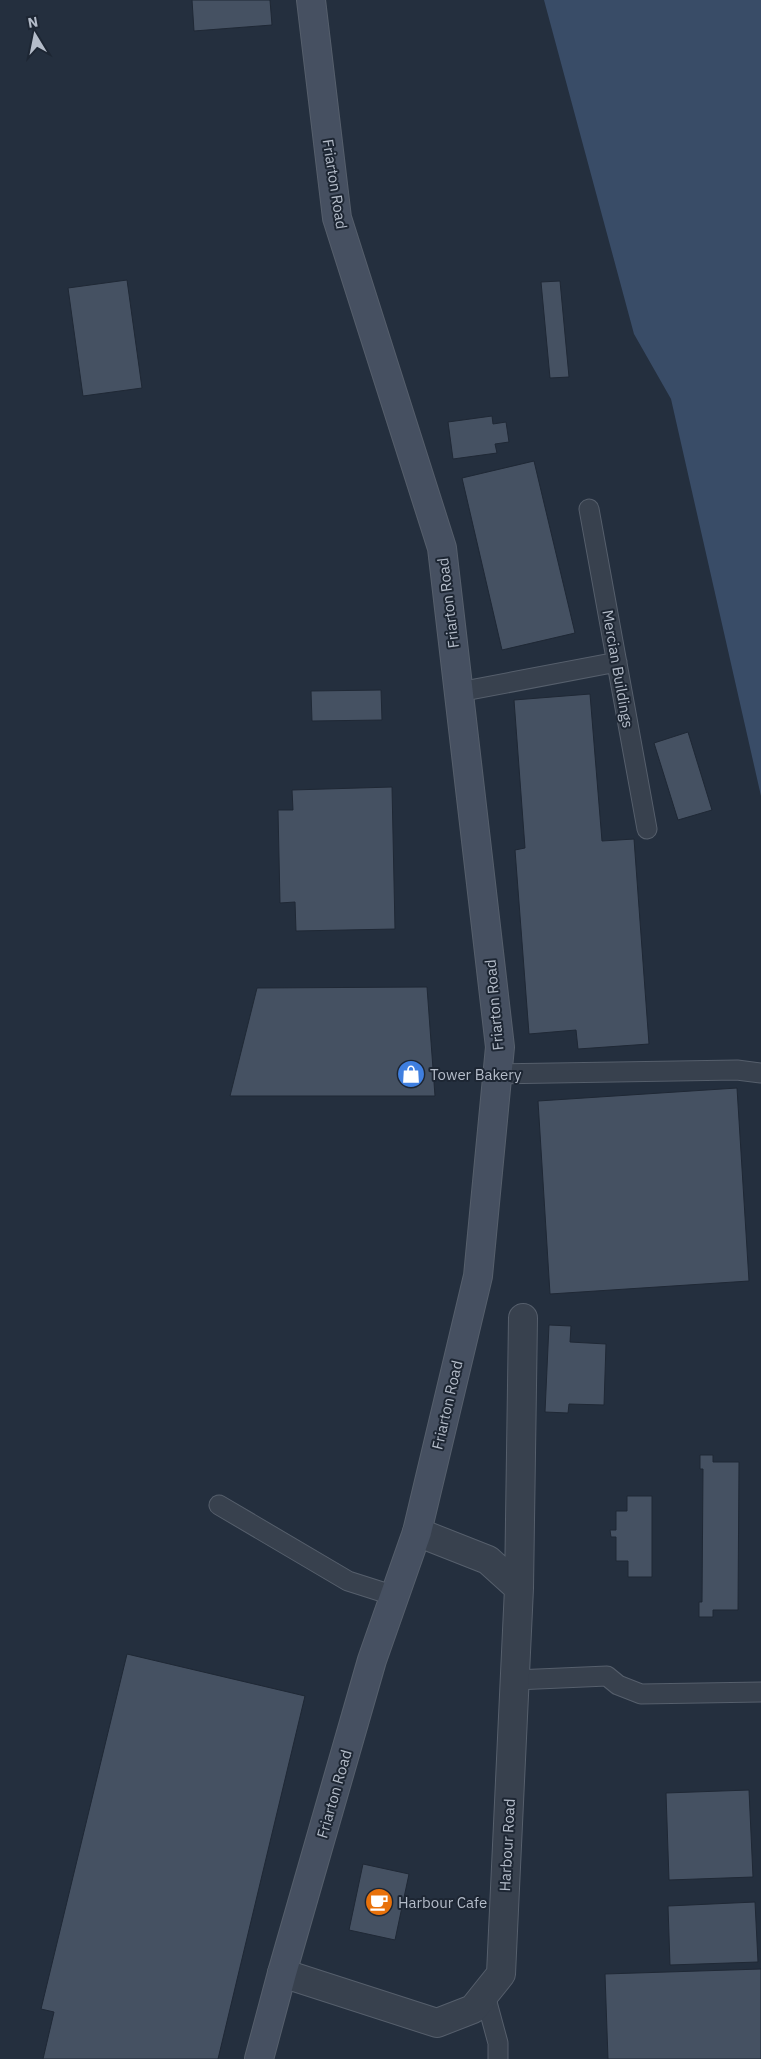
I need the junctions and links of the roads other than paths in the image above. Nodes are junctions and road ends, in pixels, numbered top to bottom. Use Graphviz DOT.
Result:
graph roads {
  1 [pos="311,0"];
  2 [pos="590,509"];
  3 [pos="617,662"];
  4 [pos="459,692"];
  5 [pos="647,830"];
  6 [pos="761,1073"];
  7 [pos="497,1074"];
  8 [pos="523,1318"];
  9 [pos="219,1505"];
  10 [pos="417,1532"];
  11 [pos="519,1588"];
  12 [pos="395,1596"];
  13 [pos="515,1680"];
  14 [pos="761,1692"];
  15 [pos="282,1972"];
  16 [pos="485,1995"];
  17 [pos="259,2059"];
  18 [pos="498,2059"];
  1 -- 4 [label="street, Friarton Road"];
  2 -- 3 [label="lane, Mercian Buildings"];
  3 -- 4 [label="lane"];
  3 -- 5 [label="lane, Mercian Buildings"];
  4 -- 7 [label="street, Friarton Road"];
  6 -- 7 [label="lane"];
  7 -- 10 [label="street, Friarton Road"];
  8 -- 11 [label="street, Harbour Road"];
  9 -- 12 [label="lane"];
  10 -- 11 [label="street"];
  10 -- 12 [label="street, Friarton Road"];
  11 -- 13 [label="street, Harbour Road"];
  12 -- 15 [label="street, Friarton Road"];
  13 -- 14 [label="lane"];
  13 -- 16 [label="street, Harbour Road"];
  15 -- 16 [label="street, Harbour Road"];
  15 -- 17 [label="street, Friarton Road"];
  16 -- 18 [label="lane"];
}
